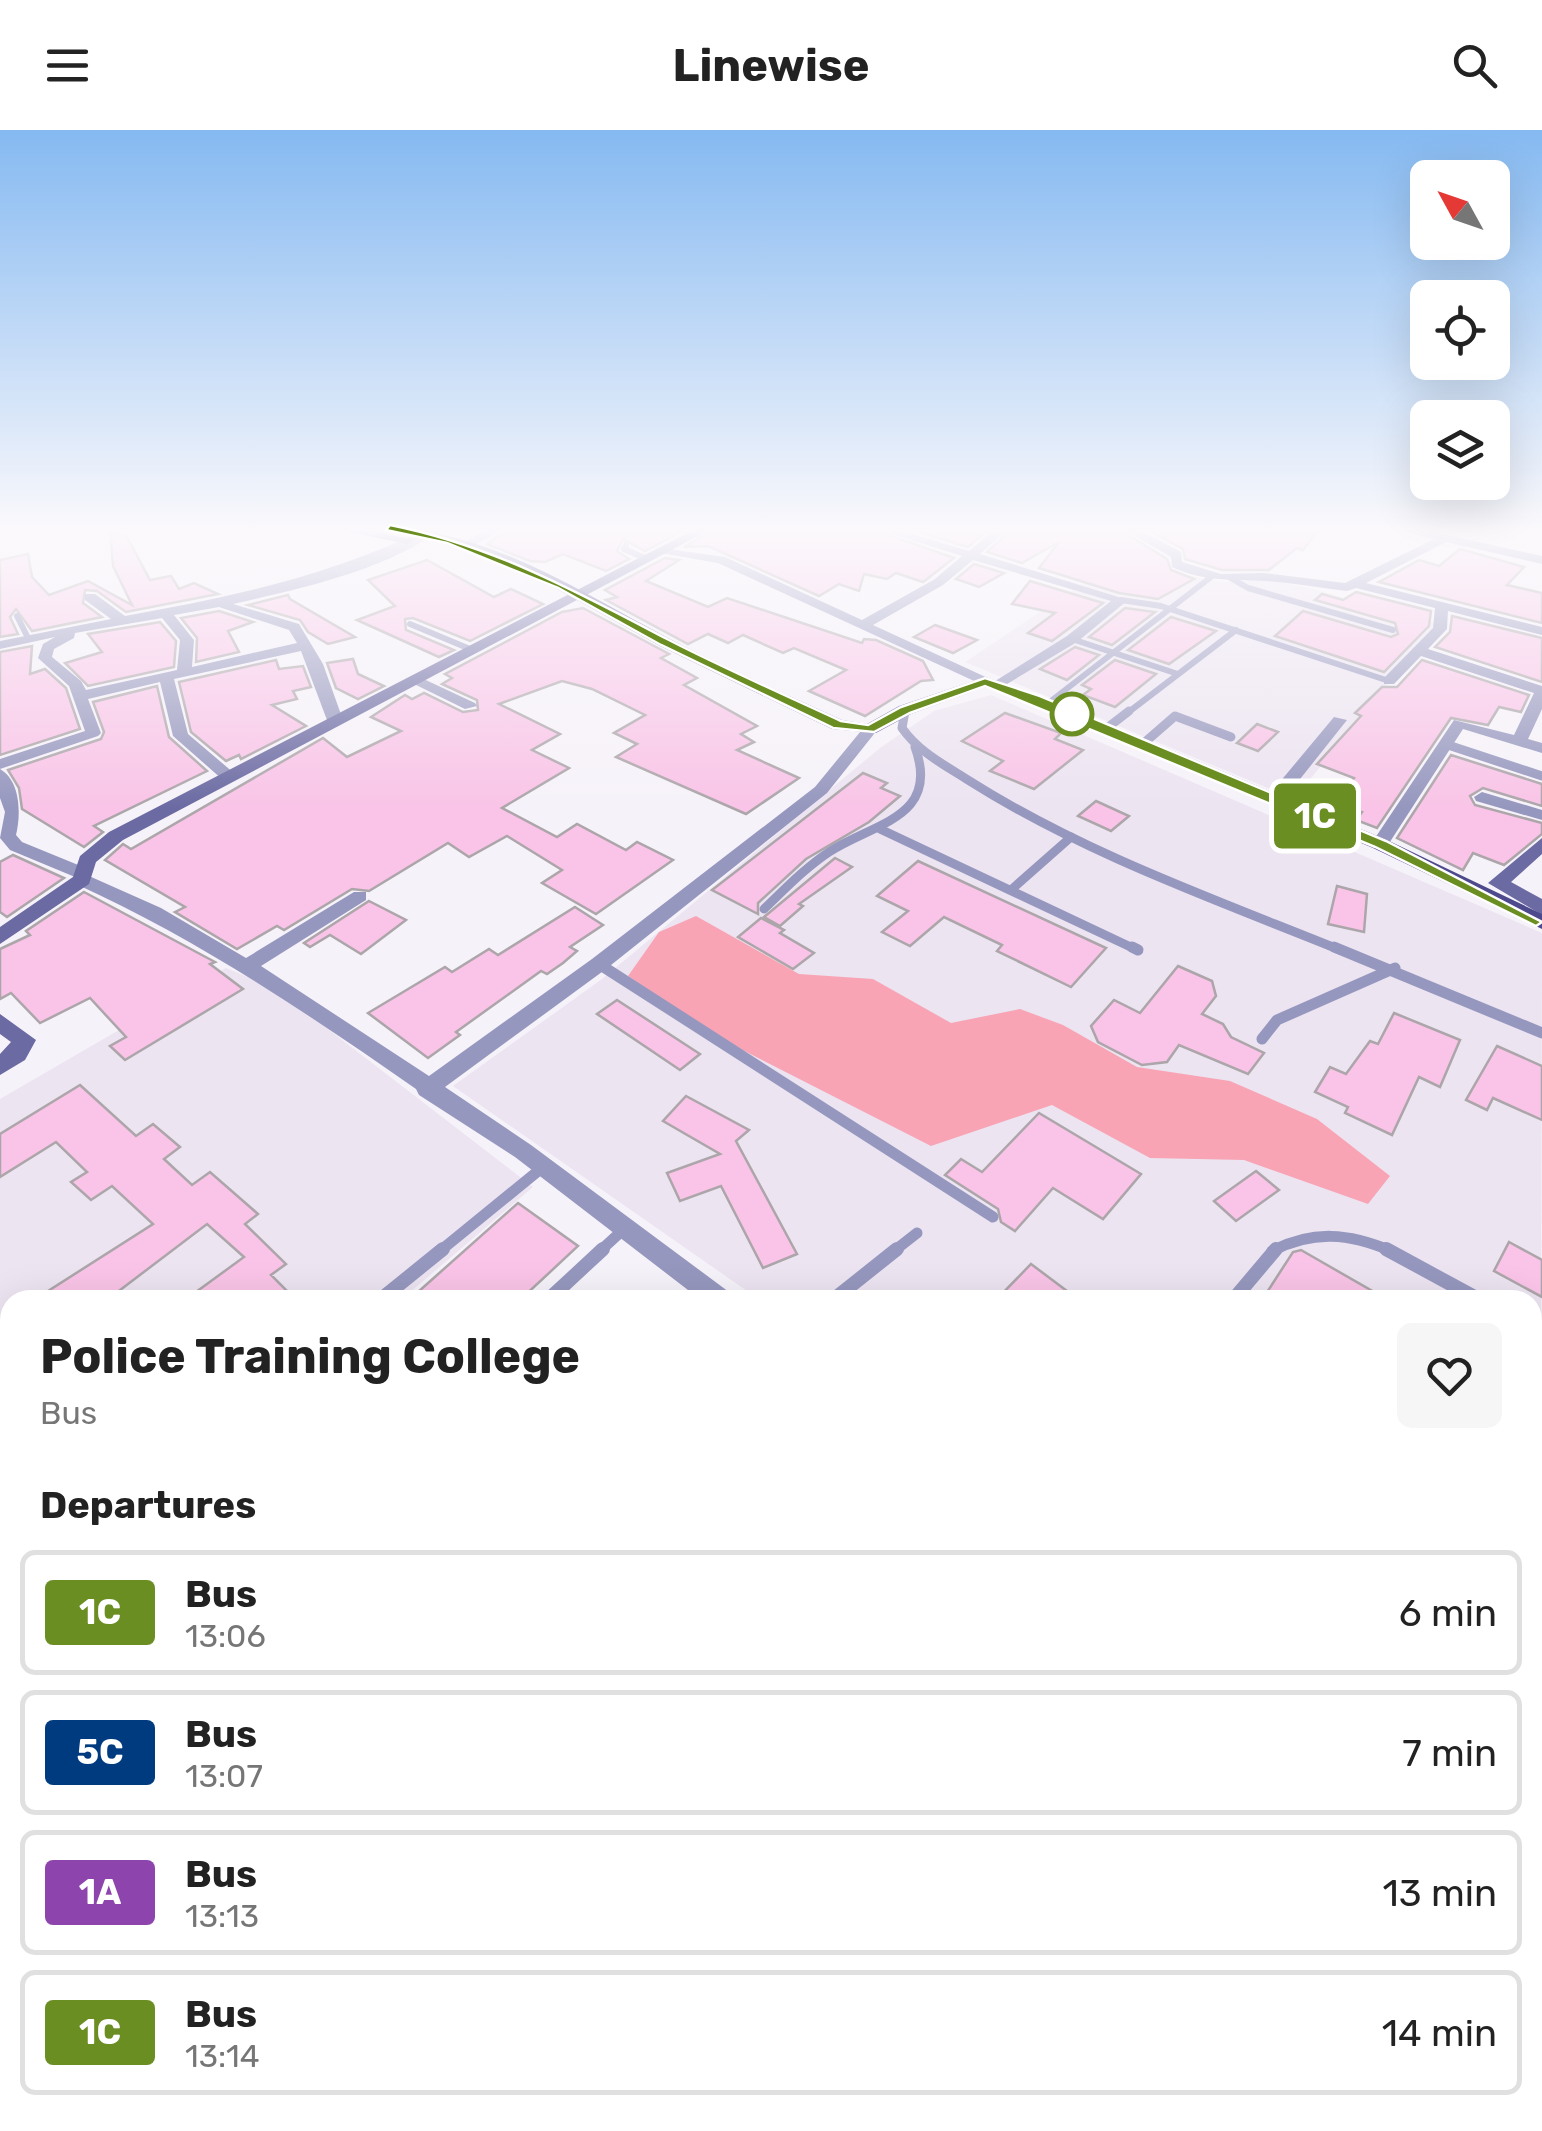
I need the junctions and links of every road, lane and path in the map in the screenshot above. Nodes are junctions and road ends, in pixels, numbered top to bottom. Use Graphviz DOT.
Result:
graph roads {
  1 [pos="20,621"];
  2 [pos="113,621"];
  3 [pos="171,621"];
  4 [pos="277,621"];
  5 [pos="523,621"];
  6 [pos="626,621"];
  7 [pos="852,621"];
  8 [pos="870,621"];
  9 [pos="1094,621"];
  10 [pos="1154,621"];
  11 [pos="1209,621"];
  12 [pos="1363,621"];
  13 [pos="1441,621"];
  14 [pos="1508,621"];
  15 [pos="410,624"];
  16 [pos="82,626"];
  17 [pos="862,626"];
  18 [pos="1236,630"];
  19 [pos="1393,630"];
  20 [pos="1542,630"];
  21 [pos="28,638"];
  22 [pos="1072,639"];
  23 [pos="2,645"];
  24 [pos="307,645"];
  25 [pos="470,649"];
  26 [pos="1420,650"];
  27 [pos="1113,653"];
  28 [pos="0,660"];
  29 [pos="184,672"];
  30 [pos="1178,674"];
  31 [pos="166,676"];
  32 [pos="415,678"];
  33 [pos="1390,681"];
  34 [pos="991,684"];
  35 [pos="1542,692"];
  36 [pos="80,696"];
  37 [pos="1048,704"];
  38 [pos="470,706"];
  39 [pos="905,710"];
  40 [pos="336,720"];
  41 [pos="1339,720"];
  42 [pos="1107,728"];
  43 [pos="870,729"];
  44 [pos="1231,737"];
  45 [pos="1519,741"];
  46 [pos="1144,743"];
  47 [pos="1445,744"];
  48 [pos="916,747"];
  49 [pos="1542,748"];
  50 [pos="0,764"];
  51 [pos="0,774"];
  52 [pos="1542,776"];
  53 [pos="228,777"];
  54 [pos="1482,797"];
  55 [pos="1275,799"];
  56 [pos="1542,815"];
  57 [pos="880,829"];
  58 [pos="1072,836"];
  59 [pos="1380,844"];
  60 [pos="1542,844"];
  61 [pos="8,850"];
  62 [pos="82,876"];
  63 [pos="1010,890"];
  64 [pos="360,896"];
  65 [pos="1542,908"];
  66 [pos="764,910"];
  67 [pos="1542,922"];
  68 [pos="0,938"];
  69 [pos="1138,950"];
  70 [pos="598,964"];
  71 [pos="247,966"];
  72 [pos="1395,968"];
  73 [pos="0,1022"];
  74 [pos="1542,1033"];
  75 [pos="1262,1039"];
  76 [pos="0,1066"];
  77 [pos="427,1089"];
  78 [pos="543,1167"];
  79 [pos="992,1217"];
  80 [pos="624,1228"];
  81 [pos="916,1233"];
  82 [pos="392,1290"];
  83 [pos="559,1290"];
  84 [pos="707,1290"];
  85 [pos="846,1290"];
  86 [pos="1241,1290"];
  87 [pos="1461,1290"];
  1 -- 21 [label="lane"];
  2 -- 16 [label="street"];
  3 -- 29 [label="street"];
  4 -- 24 [label="street"];
  5 -- 25 [label="street"];
  6 -- 43 [label="main road"];
  7 -- 17 [label="street"];
  8 -- 17 [label="street"];
  9 -- 22 [label="street"];
  10 -- 27 [label="lane"];
  11 -- 18 [label="lane"];
  12 -- 19 [label="lane"];
  13 -- 26 [label="street"];
  14 -- 20 [label="street"];
  15 -- 25 [label="lane"];
  16 -- 21 [label="street"];
  16 -- 36 [label="street"];
  17 -- 34 [label="street"];
  18 -- 30 [label="lane"];
  18 -- 33 [label="lane"];
  21 -- 23 [label="street"];
  22 -- 27 [label="lane"];
  22 -- 34 [label="street"];
  23 -- 28 [label="street"];
  24 -- 29 [label="street"];
  24 -- 40 [label="street"];
  25 -- 32 [label="street"];
  26 -- 33 [label="street"];
  26 -- 35 [label="street"];
  27 -- 30 [label="lane"];
  27 -- 37 [label="lane"];
  29 -- 31 [label="street"];
  30 -- 42 [label="lane"];
  31 -- 36 [label="street"];
  31 -- 53 [label="street"];
  32 -- 38 [label="street"];
  32 -- 40 [label="street"];
  34 -- 37 [label="main road"];
  34 -- 39 [label="main road"];
  35 -- 45 [label="street"];
  36 -- 50 [label="street"];
  37 -- 42 [label="main road"];
  39 -- 43 [label="main road"];
  39 -- 48 [label="lane"];
  40 -- 53 [label="street"];
  41 -- 55 [label="street"];
  42 -- 46 [label="main road"];
  43 -- 70 [label="street"];
  44 -- 46 [label="lane"];
  45 -- 47 [label="street"];
  45 -- 49 [label="street"];
  46 -- 55 [label="main road"];
  47 -- 52 [label="lane"];
  47 -- 59 [label="street"];
  48 -- 57 [label="lane"];
  48 -- 58 [label="lane"];
  51 -- 61 [label="street"];
  53 -- 62 [label="street"];
  54 -- 56 [label="street"];
  55 -- 59 [label="main road"];
  57 -- 63 [label="lane"];
  57 -- 66 [label="lane"];
  58 -- 63 [label="lane"];
  58 -- 72 [label="lane"];
  59 -- 67 [label="main road"];
  60 -- 65 [label="street"];
  61 -- 62 [label="street"];
  62 -- 68 [label="street"];
  62 -- 71 [label="street"];
  63 -- 69 [label="lane"];
  64 -- 71 [label="street"];
  70 -- 77 [label="street"];
  70 -- 79 [label="lane"];
  71 -- 77 [label="street"];
  72 -- 74 [label="lane"];
  72 -- 75 [label="lane"];
  73 -- 76 [label="street"];
  77 -- 78 [label="street"];
  78 -- 80 [label="street"];
  78 -- 82 [label="lane"];
  80 -- 83 [label="lane"];
  80 -- 84 [label="street"];
  81 -- 85 [label="lane"];
  86 -- 87 [label="lane"];
}
